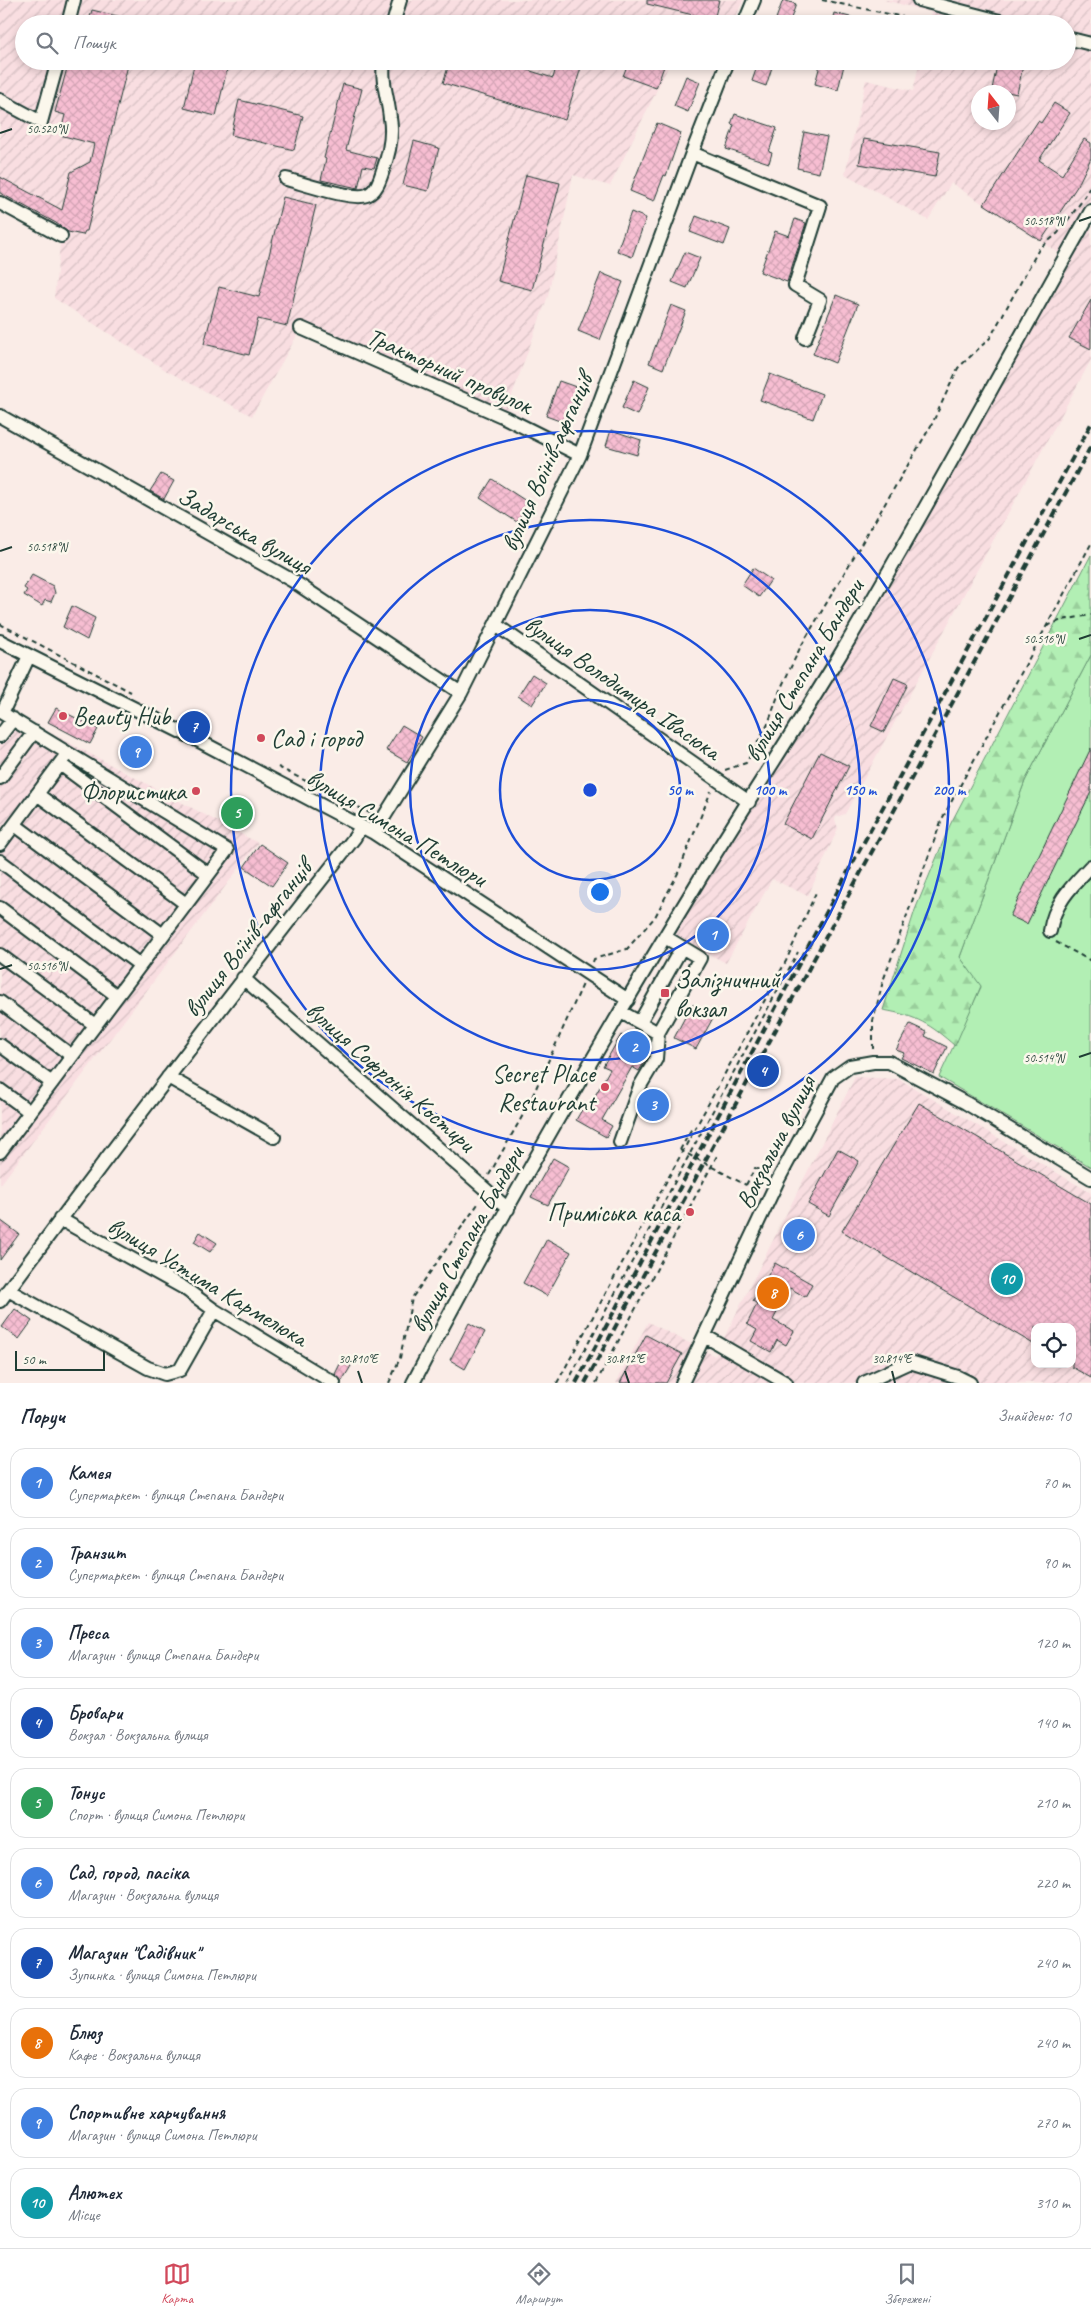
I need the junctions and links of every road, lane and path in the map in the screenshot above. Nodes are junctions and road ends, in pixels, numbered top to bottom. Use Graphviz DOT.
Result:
graph roads {
  1 [pos="74,0"];
  2 [pos="400,0"];
  3 [pos="754,0"];
  4 [pos="822,0"];
  5 [pos="918,0"];
  6 [pos="70,15"];
  7 [pos="396,15"];
  8 [pos="748,15"];
  9 [pos="894,15"];
  10 [pos="976,15"];
  11 [pos="1076,40"];
  12 [pos="1091,44"];
  13 [pos="55,70"];
  14 [pos="384,70"];
  15 [pos="724,70"];
  16 [pos="0,100"];
  17 [pos="692,153"];
  18 [pos="286,179"];
  19 [pos="0,203"];
  20 [pos="1091,211"];
  21 [pos="61,236"];
  22 [pos="301,328"];
  23 [pos="805,338"];
  24 [pos="0,416"];
  25 [pos="580,454"];
  26 [pos="1091,544"];
  27 [pos="1091,615"];
  28 [pos="496,625"];
  29 [pos="1046,626"];
  30 [pos="0,641"];
  31 [pos="30,656"];
  32 [pos="461,693"];
  33 [pos="12,719"];
  34 [pos="34,732"];
  35 [pos="0,736"];
  36 [pos="64,758"];
  37 [pos="0,778"];
  38 [pos="37,794"];
  39 [pos="749,802"];
  40 [pos="14,824"];
  41 [pos="361,826"];
  42 [pos="374,833"];
  43 [pos="0,844"];
  44 [pos="0,861"];
  45 [pos="1091,866"];
  46 [pos="208,874"];
  47 [pos="818,890"];
  48 [pos="186,904"];
  49 [pos="0,908"];
  50 [pos="1050,931"];
  51 [pos="163,935"];
  52 [pos="665,937"];
  53 [pos="682,947"];
  54 [pos="798,952"];
  55 [pos="0,955"];
  56 [pos="1091,961"];
  57 [pos="140,966"];
  58 [pos="244,978"];
  59 [pos="117,996"];
  60 [pos="628,1000"];
  61 [pos="0,1002"];
  62 [pos="621,1012"];
  63 [pos="640,1022"];
  64 [pos="95,1025"];
  65 [pos="658,1032"];
  66 [pos="0,1045"];
  67 [pos="72,1056"];
  68 [pos="873,1062"];
  69 [pos="168,1077"];
  70 [pos="52,1083"];
  71 [pos="0,1090"];
  72 [pos="30,1112"];
  73 [pos="697,1127"];
  74 [pos="274,1137"];
  75 [pos="620,1142"];
  76 [pos="2,1145"];
  77 [pos="718,1154"];
  78 [pos="712,1167"];
  79 [pos="755,1168"];
  80 [pos="1091,1178"];
  81 [pos="693,1202"];
  82 [pos="508,1209"];
  83 [pos="60,1219"];
  84 [pos="4,1295"];
  85 [pos="214,1310"];
  86 [pos="705,1336"];
  87 [pos="334,1383"];
  88 [pos="413,1383"];
  89 [pos="557,1383"];
  90 [pos="567,1383"];
  91 [pos="596,1383"];
  92 [pos="682,1383"];
  93 [pos="786,1383"];
  94 [pos="864,1383"];
  95 [pos="970,1383"];
  1 -- 6 [label="street"];
  2 -- 7 [label="street"];
  3 -- 8 [label="street"];
  4 -- 9 [label="path"];
  5 -- 10 [label="street"];
  11 -- 12 [label="street"];
  13 -- 16 [label="street"];
  14 -- 18 [label="street"];
  15 -- 17 [label="street, вулиця Воїнів-афганців"];
  17 -- 23 [label="street"];
  17 -- 25 [label="street, вулиця Воїнів-афганців"];
  19 -- 21 [label="street"];
  20 -- 39 [label="street, вулиця Степана Бандери"];
  22 -- 25 [label="street, Тракторний провулок"];
  24 -- 32 [label="street, Задарська вулиця"];
  25 -- 28 [label="street, вулиця Воїнів-афганців"];
  26 -- 29 [label="path"];
  27 -- 29 [label="path"];
  28 -- 32 [label="street, вулиця Воїнів-афганців"];
  28 -- 39 [label="street, вулиця Володимира Івасюка"];
  29 -- 68 [label="path"];
  30 -- 31 [label="street, вулиця Симона Петлюри"];
  31 -- 33 [label="street"];
  31 -- 41 [label="street, вулиця Симона Петлюри"];
  32 -- 42 [label="street, вулиця Воїнів-афганців"];
  33 -- 34 [label="street"];
  33 -- 35 [label="street"];
  34 -- 36 [label="street"];
  34 -- 37 [label="street"];
  36 -- 38 [label="street"];
  36 -- 46 [label="street"];
  36 -- 46 [label="street"];
  38 -- 40 [label="street"];
  38 -- 48 [label="street"];
  39 -- 52 [label="street, вулиця Степана Бандери"];
  40 -- 43 [label="street"];
  40 -- 51 [label="street"];
  41 -- 42 [label="street, вулиця Симона Петлюри"];
  41 -- 58 [label="street, вулиця Воїнів-афганців"];
  42 -- 60 [label="street, вулиця Симона Петлюри"];
  44 -- 57 [label="street"];
  45 -- 50 [label="street"];
  46 -- 48 [label="street"];
  47 -- 73 [label="path"];
  48 -- 51 [label="street"];
  49 -- 59 [label="street"];
  50 -- 56 [label="path"];
  51 -- 57 [label="street"];
  52 -- 53 [label="street"];
  52 -- 60 [label="street, вулиця Степана Бандери"];
  53 -- 63 [label="street"];
  53 -- 65 [label="street"];
  54 -- 90 [label="path"];
  55 -- 64 [label="street"];
  57 -- 59 [label="street"];
  58 -- 69 [label="street, вулиця Воїнів-афганців"];
  58 -- 82 [label="street, вулиця Софронія Костири"];
  59 -- 64 [label="street"];
  60 -- 62 [label="street, вулиця Степана Бандери"];
  61 -- 67 [label="street"];
  62 -- 63 [label="street"];
  62 -- 82 [label="street, вулиця Степана Бандери"];
  63 -- 65 [label="street"];
  64 -- 67 [label="street"];
  65 -- 75 [label="street"];
  66 -- 70 [label="street"];
  67 -- 70 [label="street"];
  68 -- 80 [label="street, Вокзальна вулиця"];
  68 -- 86 [label="street, Вокзальна вулиця"];
  69 -- 74 [label="street"];
  69 -- 83 [label="street, вулиця Воїнів-афганців"];
  70 -- 72 [label="street"];
  71 -- 72 [label="street"];
  72 -- 76 [label="street"];
  73 -- 78 [label="path, bridge"];
  73 -- 89 [label="path"];
  77 -- 81 [label="path"];
  78 -- 79 [label="path, bridge"];
  78 -- 81 [label="path"];
  81 -- 91 [label="path"];
  82 -- 88 [label="street, вулиця Степана Бандери"];
  83 -- 84 [label="street"];
  83 -- 85 [label="street, вулиця Устима Кармелюка"];
  84 -- 85 [label="street"];
  85 -- 87 [label="street, вулиця Устима Кармелюка"];
  86 -- 92 [label="street, Вокзальна вулиця"];
  86 -- 93 [label="street"];
  94 -- 95 [label="street"];
}
